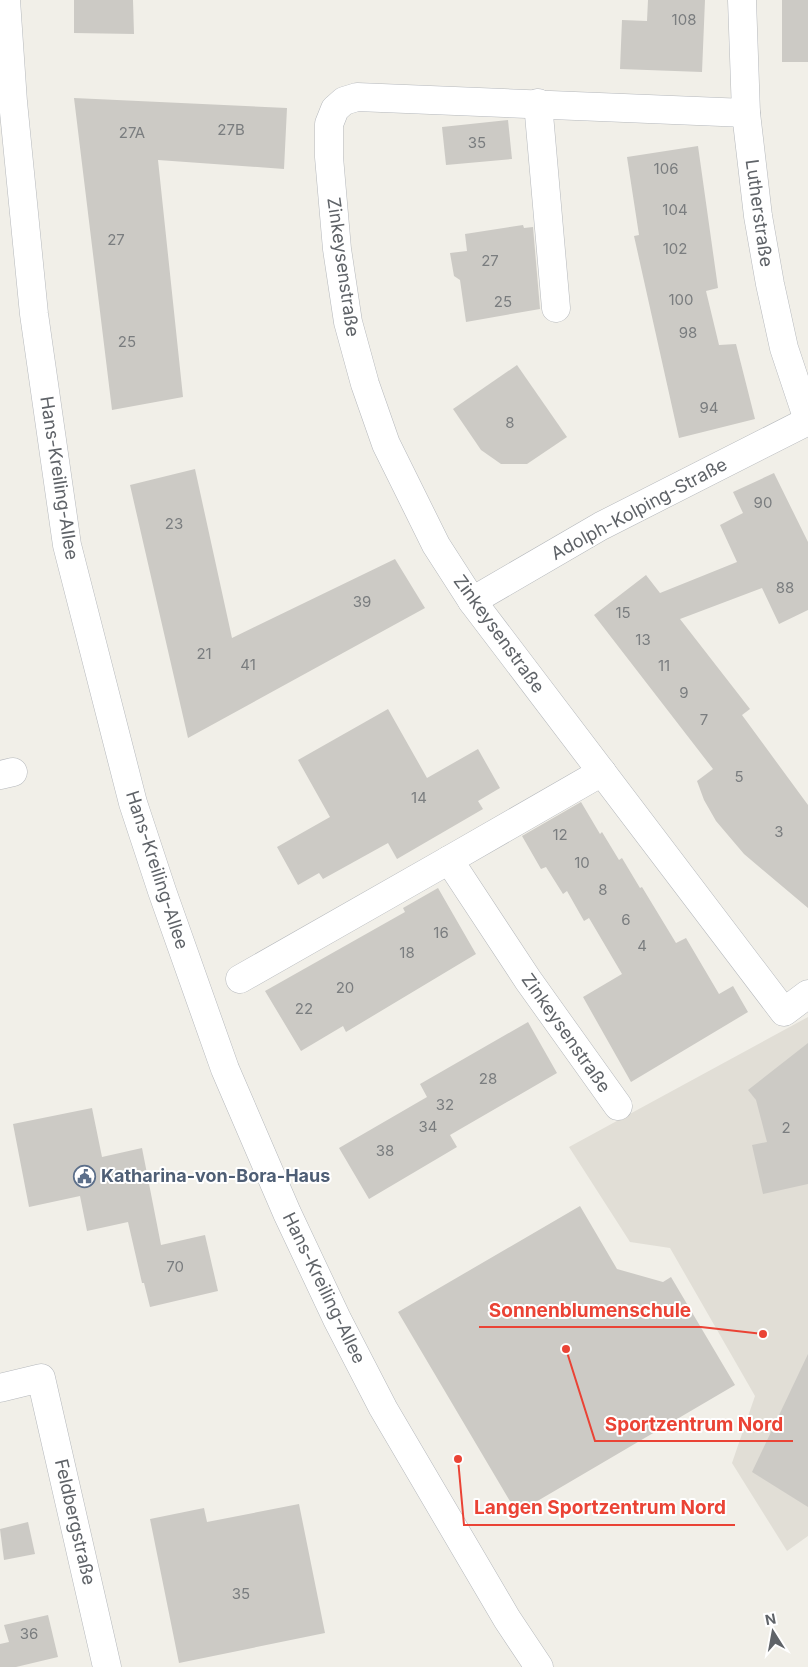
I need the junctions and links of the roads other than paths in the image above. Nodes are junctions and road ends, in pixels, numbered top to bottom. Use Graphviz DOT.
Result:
graph roads {
  1 [pos="6,0"];
  2 [pos="742,0"];
  3 [pos="538,103"];
  4 [pos="746,113"];
  5 [pos="556,308"];
  6 [pos="808,420"];
  7 [pos="472,601"];
  8 [pos="602,772"];
  9 [pos="449,860"];
  10 [pos="240,979"];
  11 [pos="808,994"];
  12 [pos="618,1106"];
  13 [pos="0,1388"];
  14 [pos="107,1667"];
  15 [pos="539,1667"];
  1 -- 15 [label="street, Hans-Kreiling-Allee"];
  2 -- 4 [label="street, Lutherstraße"];
  3 -- 4 [label="street, Zinkeysenstraße"];
  3 -- 5 [label="street"];
  3 -- 7 [label="street, Zinkeysenstraße"];
  4 -- 6 [label="street, Lutherstraße"];
  6 -- 7 [label="street, Adolph-Kolping-Straße"];
  7 -- 8 [label="street, Zinkeysenstraße"];
  8 -- 9 [label="street"];
  8 -- 11 [label="street, Zinkeysenstraße"];
  9 -- 10 [label="street"];
  9 -- 12 [label="street, Zinkeysenstraße"];
  13 -- 14 [label="street, Feldbergstraße"];
}
